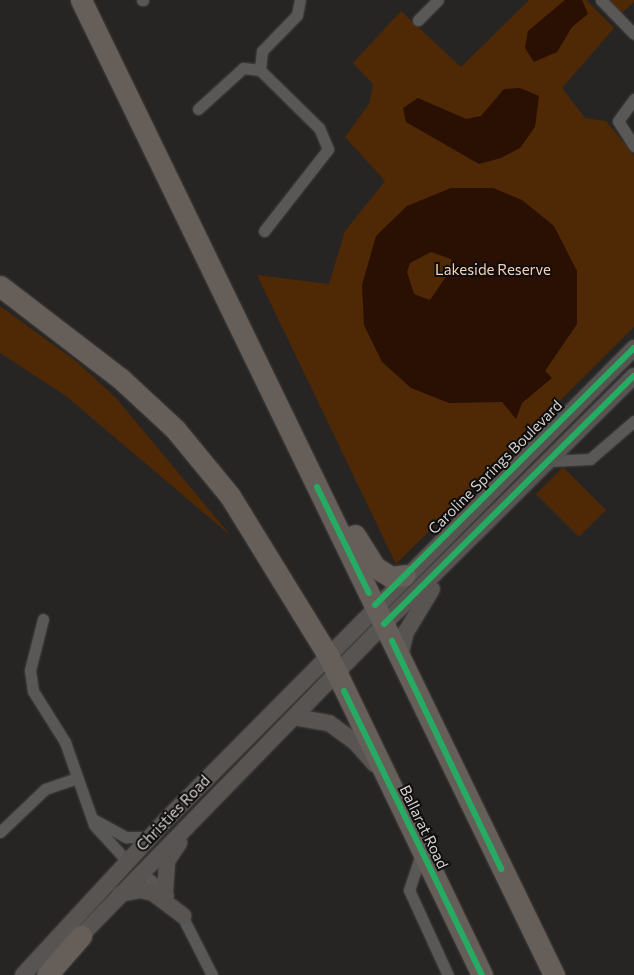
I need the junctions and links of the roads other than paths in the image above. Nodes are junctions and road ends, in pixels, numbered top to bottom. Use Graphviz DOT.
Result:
graph roads {
  1 [pos="81,0"];
  2 [pos="300,0"];
  3 [pos="438,0"];
  4 [pos="601,0"];
  5 [pos="418,20"];
  6 [pos="634,34"];
  7 [pos="260,70"];
  8 [pos="634,99"];
  9 [pos="198,109"];
  10 [pos="634,146"];
  11 [pos="264,231"];
  12 [pos="0,286"];
  13 [pos="633,350"];
  14 [pos="634,376"];
  15 [pos="281,414"];
  16 [pos="634,422"];
  17 [pos="548,462"];
  18 [pos="504,477"];
  19 [pos="518,491"];
  20 [pos="443,570"];
  21 [pos="405,575"];
  22 [pos="375,605"];
  23 [pos="43,618"];
  24 [pos="384,624"];
  25 [pos="400,657"];
  26 [pos="333,666"];
  27 [pos="294,717"];
  28 [pos="77,778"];
  29 [pos="388,782"];
  30 [pos="214,798"];
  31 [pos="90,816"];
  32 [pos="0,832"];
  33 [pos="149,837"];
  34 [pos="422,851"];
  35 [pos="127,861"];
  36 [pos="141,872"];
  37 [pos="165,892"];
  38 [pos="120,894"];
  39 [pos="183,916"];
  40 [pos="81,936"];
  41 [pos="23,975"];
  42 [pos="43,975"];
  43 [pos="48,975"];
  44 [pos="212,975"];
  45 [pos="448,975"];
  46 [pos="482,975"];
  47 [pos="554,975"];
  1 -- 15 [label="highway"];
  2 -- 7 [label="street"];
  3 -- 5 [label="street"];
  4 -- 6 [label="street"];
  7 -- 9 [label="street"];
  7 -- 11 [label="street"];
  8 -- 10 [label="street"];
  12 -- 26 [label="highway, Ballarat Road"];
  13 -- 18 [label="main road, Caroline Springs Boulevard"];
  14 -- 17 [label="main road"];
  15 -- 21 [label="highway"];
  15 -- 22 [label="highway"];
  16 -- 17 [label="street"];
  17 -- 19 [label="main road"];
  18 -- 19 [label="main road"];
  18 -- 21 [label="main road, Caroline Springs Boulevard"];
  19 -- 20 [label="main road"];
  20 -- 24 [label="main road"];
  20 -- 25 [label="main road"];
  21 -- 22 [label="main road, Caroline Springs Boulevard"];
  22 -- 24 [label="highway"];
  22 -- 26 [label="main road, Caroline Springs Boulevard"];
  23 -- 28 [label="street"];
  24 -- 25 [label="highway"];
  24 -- 26 [label="main road"];
  25 -- 47 [label="highway"];
  26 -- 27 [label="main road, Christies Road"];
  26 -- 29 [label="highway, Ballarat Road"];
  26 -- 33 [label="main road, Christies Road"];
  27 -- 29 [label="main road"];
  27 -- 30 [label="main road, Christies Road"];
  28 -- 31 [label="street"];
  28 -- 32 [label="street"];
  29 -- 34 [label="highway, Ballarat Road"];
  30 -- 36 [label="main road, Christies Road"];
  30 -- 37 [label="main road"];
  31 -- 33 [label="street"];
  31 -- 35 [label="street"];
  33 -- 35 [label="main road, Christies Road"];
  34 -- 45 [label="street"];
  34 -- 46 [label="highway, Ballarat Road"];
  35 -- 36 [label="main road"];
  35 -- 41 [label="main road, Christies Road"];
  36 -- 37 [label="street"];
  36 -- 38 [label="main road, Christies Road"];
  37 -- 39 [label="street"];
  38 -- 39 [label="main road"];
  38 -- 40 [label="main road, Christies Road"];
  39 -- 44 [label="street"];
  40 -- 42 [label="main road, Christies Road"];
  40 -- 43 [label="highway"];
}
